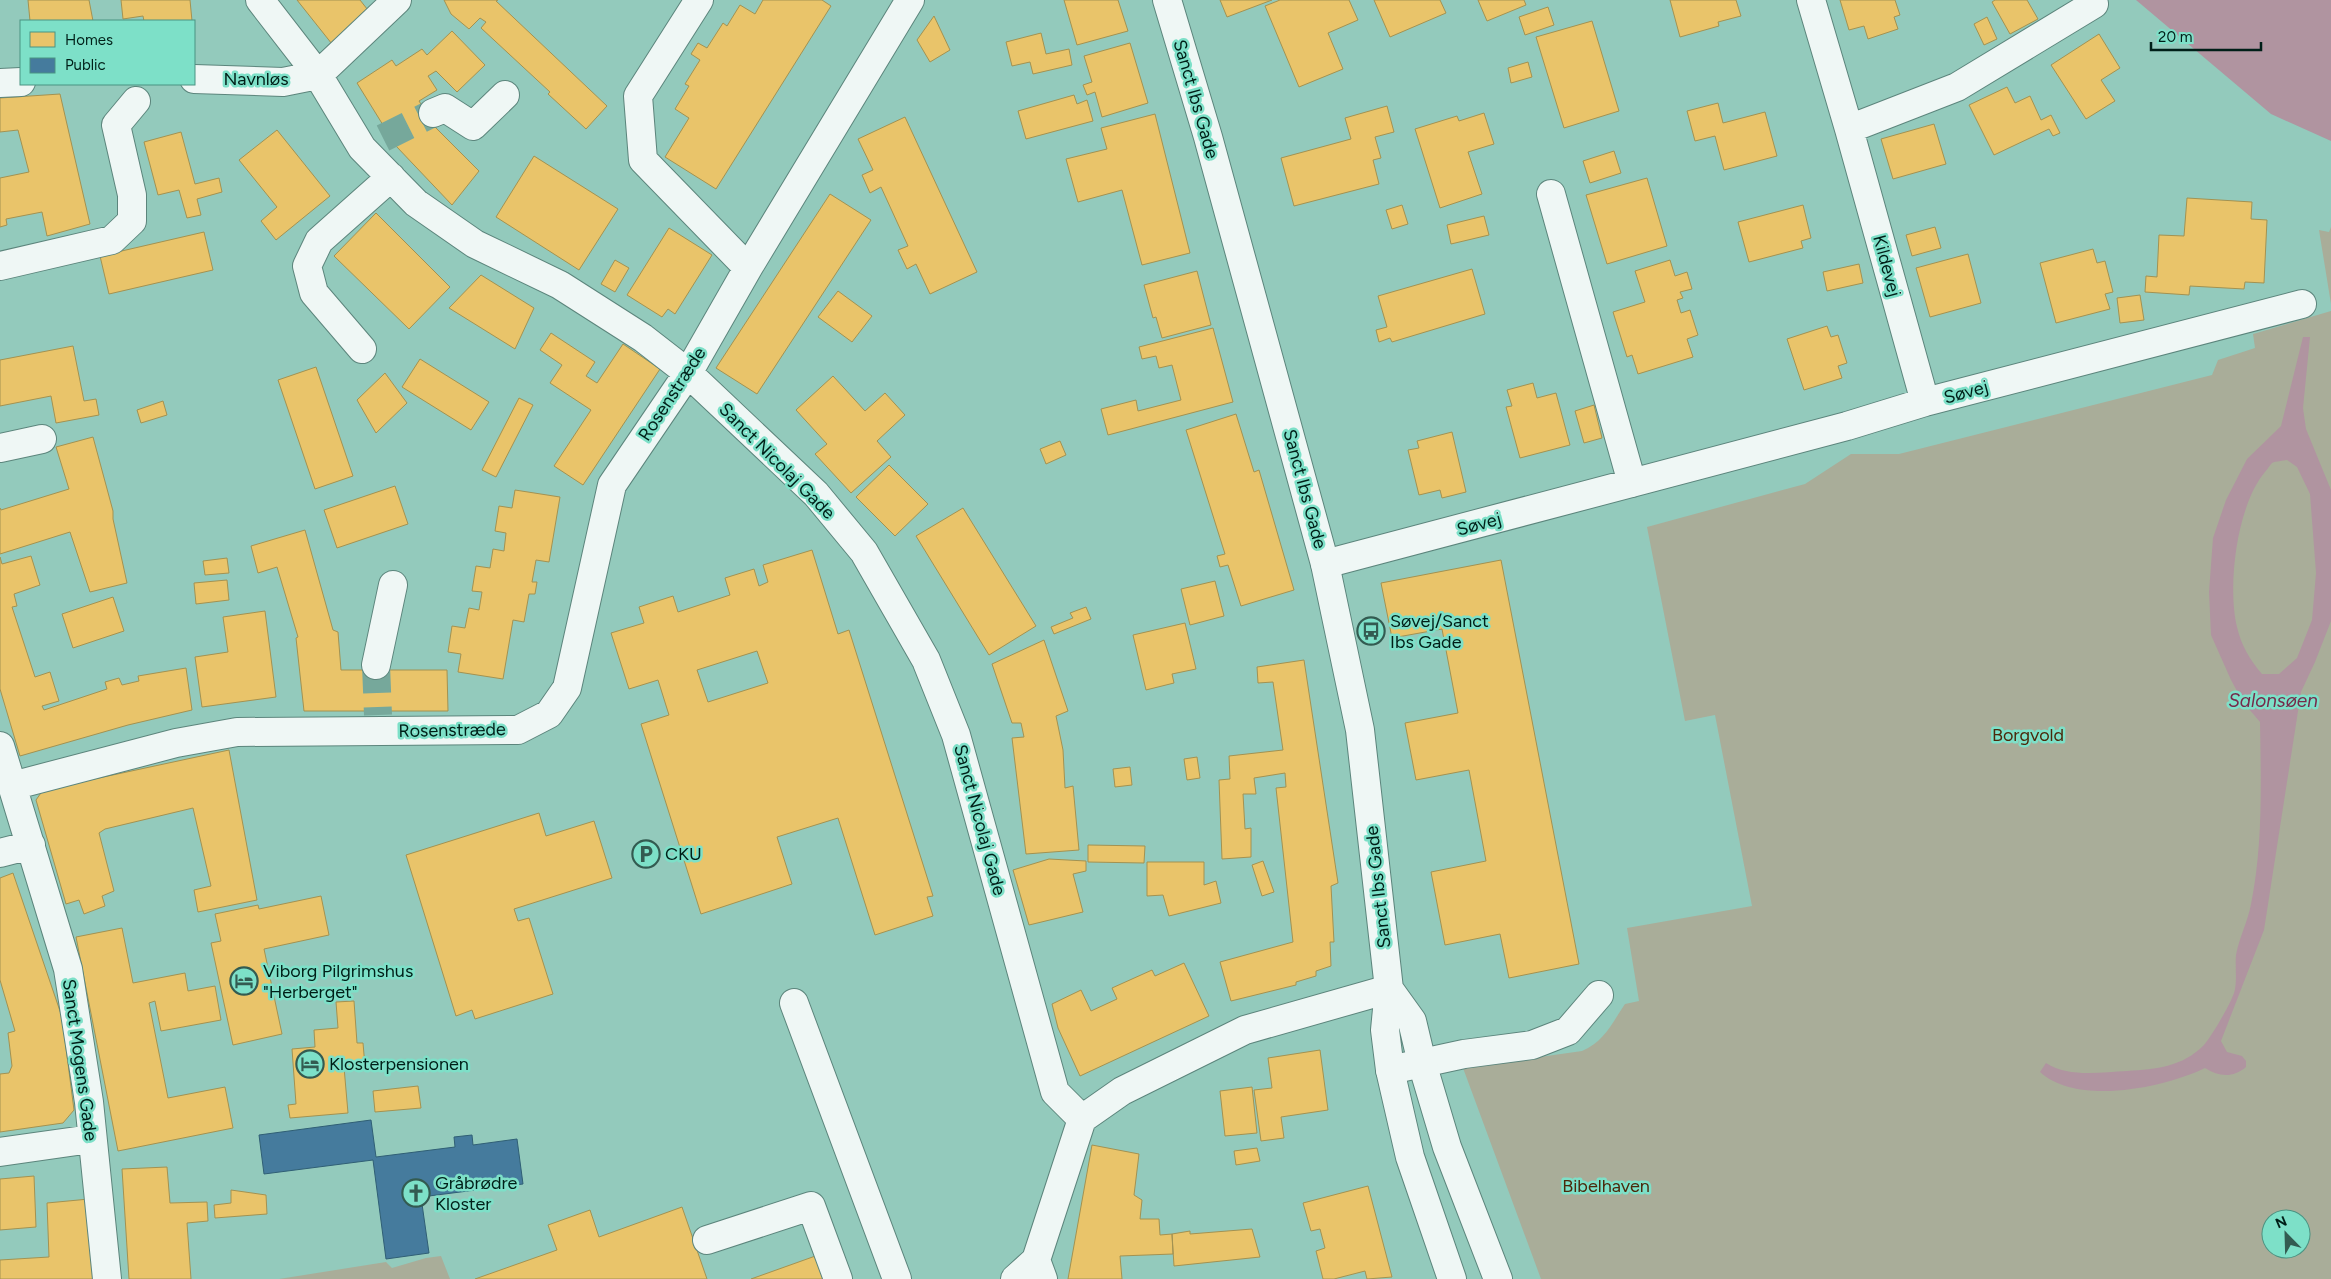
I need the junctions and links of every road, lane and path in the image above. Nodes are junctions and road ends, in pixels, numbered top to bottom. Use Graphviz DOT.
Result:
graph roads {
  1 [pos="260,0"];
  2 [pos="397,0"];
  3 [pos="699,0"];
  4 [pos="910,0"];
  5 [pos="1167,0"];
  6 [pos="1811,0"];
  7 [pos="2094,4"];
  8 [pos="318,75"];
  9 [pos="195,79"];
  10 [pos="20,82"];
  11 [pos="0,83"];
  12 [pos="505,95"];
  13 [pos="136,101"];
  14 [pos="433,113"];
  15 [pos="1849,129"];
  16 [pos="390,177"];
  17 [pos="1551,194"];
  18 [pos="0,266"];
  19 [pos="748,268"];
  20 [pos="2302,304"];
  21 [pos="362,349"];
  22 [pos="688,373"];
  23 [pos="1925,402"];
  24 [pos="42,439"];
  25 [pos="0,448"];
  26 [pos="1632,483"];
  27 [pos="1325,564"];
  28 [pos="393,585"];
  29 [pos="376,665"];
  30 [pos="0,746"];
  31 [pos="12,786"];
  32 [pos="31,845"];
  33 [pos="0,853"];
  34 [pos="1389,989"];
  35 [pos="1599,995"];
  36 [pos="794,1003"];
  37 [pos="1422,1063"];
  38 [pos="1390,1070"];
  39 [pos="1082,1119"];
  40 [pos="91,1140"];
  41 [pos="0,1152"];
  42 [pos="707,1240"];
  43 [pos="1039,1269"];
  44 [pos="107,1279"];
  45 [pos="838,1279"];
  46 [pos="896,1279"];
  47 [pos="1015,1279"];
  48 [pos="1452,1279"];
  49 [pos="1498,1279"];
  1 -- 8 [label="street, Sanct Nicolaj Gade"];
  2 -- 8 [label="street"];
  3 -- 19 [label="street"];
  4 -- 19 [label="street, Rosenstræde"];
  5 -- 27 [label="street, Sanct Ibs Gade"];
  6 -- 15 [label="street, Kildevej"];
  7 -- 15 [label="street"];
  8 -- 9 [label="street, Navnløs"];
  8 -- 16 [label="street, Sanct Nicolaj Gade"];
  10 -- 11 [label="street"];
  12 -- 14 [label="street"];
  13 -- 18 [label="street"];
  15 -- 23 [label="street, Kildevej"];
  16 -- 21 [label="street"];
  16 -- 22 [label="street, Sanct Nicolaj Gade"];
  17 -- 26 [label="street"];
  19 -- 22 [label="street, Rosenstræde"];
  20 -- 23 [label="street, Søvej"];
  22 -- 31 [label="street, Rosenstræde"];
  22 -- 39 [label="street, Sanct Nicolaj Gade"];
  23 -- 26 [label="street, Søvej"];
  24 -- 25 [label="street"];
  26 -- 27 [label="street, Søvej"];
  27 -- 34 [label="street, Sanct Ibs Gade"];
  28 -- 29 [label="street"];
  30 -- 31 [label="street, Sanct Mogens Gade"];
  31 -- 32 [label="street, Sanct Mogens Gade"];
  32 -- 33 [label="street"];
  32 -- 40 [label="street, Sanct Mogens Gade"];
  34 -- 37 [label="street, Sanct Ibs Gade"];
  34 -- 38 [label="street, Sanct Ibs Gade"];
  34 -- 39 [label="street"];
  35 -- 37 [label="street"];
  36 -- 46 [label="street"];
  37 -- 38 [label="street"];
  37 -- 49 [label="street, Sanct Ibs Gade"];
  38 -- 48 [label="street, Sanct Ibs Gade"];
  39 -- 43 [label="street"];
  40 -- 41 [label="street"];
  40 -- 44 [label="street, Sanct Mogens Gade"];
  42 -- 45 [label="street"];
  43 -- 47 [label="street"];
}
